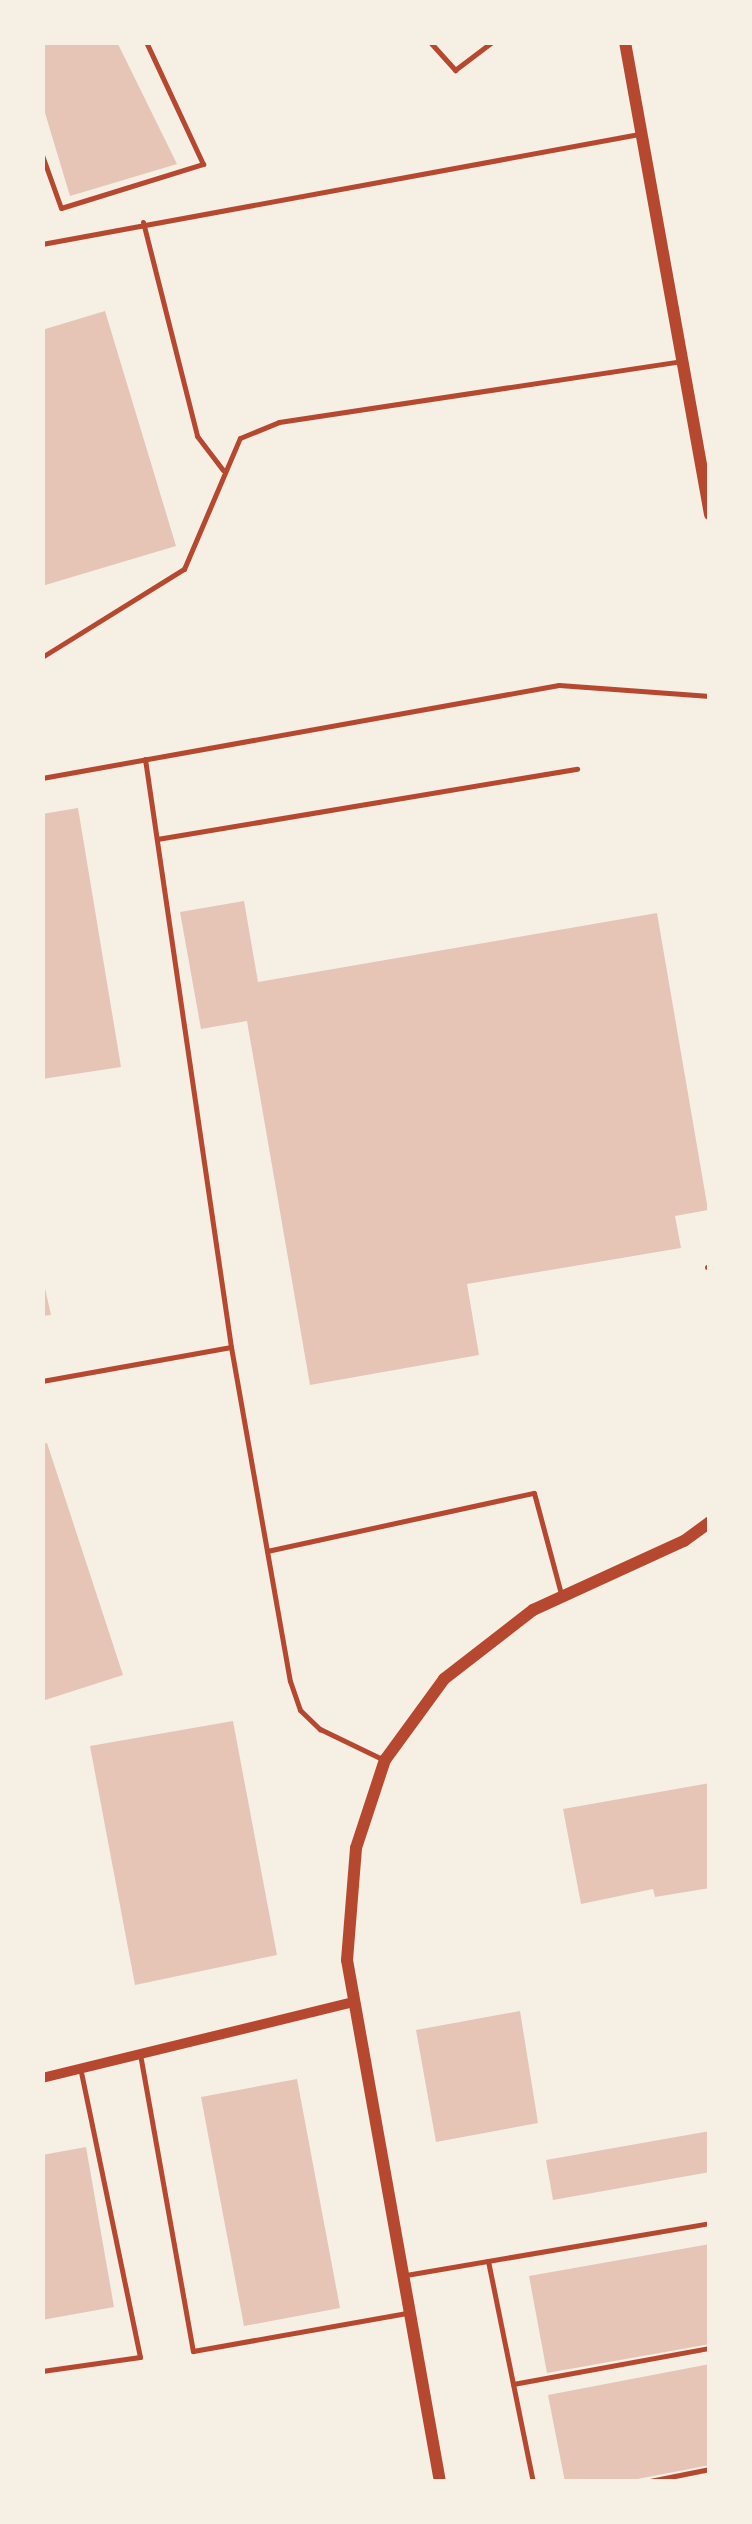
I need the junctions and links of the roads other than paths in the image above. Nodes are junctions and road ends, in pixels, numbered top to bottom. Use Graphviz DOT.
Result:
graph roads {
  1 [pos="146,42"];
  2 [pos="430,42"];
  3 [pos="492,42"];
  4 [pos="625,42"];
  5 [pos="646,133"];
  6 [pos="42,154"];
  7 [pos="143,222"];
  8 [pos="42,244"];
  9 [pos="684,360"];
  10 [pos="223,470"];
  11 [pos="710,514"];
  12 [pos="42,657"];
  13 [pos="710,696"];
  14 [pos="145,759"];
  15 [pos="577,770"];
  16 [pos="42,778"];
  17 [pos="157,839"];
  18 [pos="231,1347"];
  19 [pos="42,1381"];
  20 [pos="710,1522"];
  21 [pos="267,1551"];
  22 [pos="562,1597"];
  23 [pos="385,1760"];
  24 [pos="353,2002"];
  25 [pos="140,2054"];
  26 [pos="80,2068"];
  27 [pos="42,2078"];
  28 [pos="710,2223"];
  29 [pos="488,2261"];
  30 [pos="403,2276"];
  31 [pos="410,2313"];
  32 [pos="710,2348"];
  33 [pos="42,2372"];
  34 [pos="513,2384"];
  35 [pos="710,2469"];
  36 [pos="440,2482"];
  37 [pos="533,2482"];
  38 [pos="645,2482"];
  1 -- 6 [label="lane"];
  2 -- 3 [label="lane"];
  4 -- 5 [label="street"];
  5 -- 7 [label="lane"];
  5 -- 9 [label="street"];
  7 -- 8 [label="lane"];
  7 -- 10 [label="lane"];
  9 -- 10 [label="lane"];
  9 -- 11 [label="street"];
  10 -- 12 [label="lane"];
  13 -- 14 [label="lane"];
  14 -- 16 [label="lane"];
  14 -- 17 [label="lane"];
  15 -- 17 [label="lane"];
  17 -- 18 [label="lane"];
  18 -- 19 [label="lane"];
  18 -- 21 [label="lane"];
  20 -- 22 [label="street"];
  21 -- 22 [label="lane"];
  21 -- 23 [label="lane"];
  22 -- 23 [label="street"];
  23 -- 24 [label="street"];
  24 -- 25 [label="street"];
  24 -- 30 [label="street"];
  25 -- 26 [label="street"];
  25 -- 31 [label="lane"];
  26 -- 27 [label="street"];
  26 -- 33 [label="lane"];
  28 -- 29 [label="lane"];
  29 -- 30 [label="lane"];
  29 -- 34 [label="lane"];
  30 -- 31 [label="street"];
  31 -- 36 [label="street"];
  32 -- 34 [label="lane"];
  34 -- 37 [label="lane"];
  35 -- 38 [label="lane"];
}
